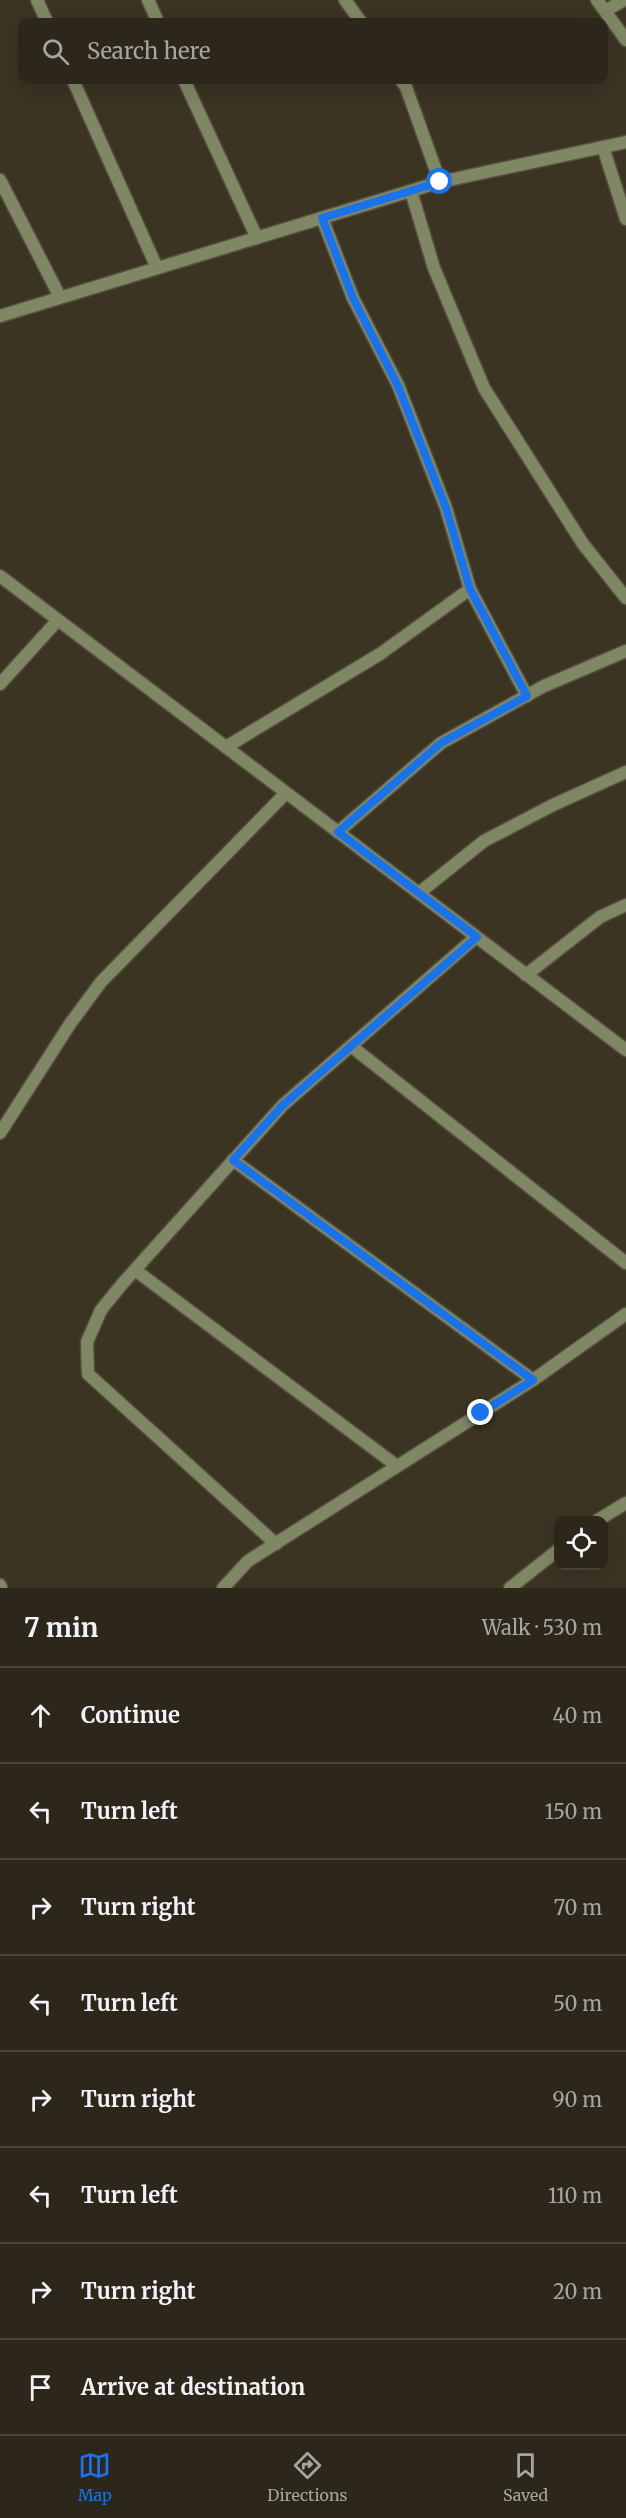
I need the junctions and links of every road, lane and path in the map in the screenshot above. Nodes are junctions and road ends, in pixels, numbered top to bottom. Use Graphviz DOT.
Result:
graph roads {
  1 [pos="37,0"];
  2 [pos="148,0"];
  3 [pos="345,0"];
  4 [pos="597,0"];
  5 [pos="624,0"];
  6 [pos="605,11"];
  7 [pos="45,18"];
  8 [pos="156,18"];
  9 [pos="358,18"];
  10 [pos="626,40"];
  11 [pos="75,84"];
  12 [pos="186,84"];
  13 [pos="404,84"];
  14 [pos="626,142"];
  15 [pos="603,147"];
  16 [pos="0,180"];
  17 [pos="440,182"];
  18 [pos="411,191"];
  19 [pos="322,218"];
  20 [pos="626,219"];
  21 [pos="257,238"];
  22 [pos="157,268"];
  23 [pos="60,297"];
  24 [pos="0,316"];
  25 [pos="0,576"];
  26 [pos="470,589"];
  27 [pos="626,598"];
  28 [pos="58,620"];
  29 [pos="626,651"];
  30 [pos="0,684"];
  31 [pos="527,696"];
  32 [pos="226,747"];
  33 [pos="626,772"];
  34 [pos="286,793"];
  35 [pos="338,832"];
  36 [pos="419,894"];
  37 [pos="626,905"];
  38 [pos="477,937"];
  39 [pos="526,975"];
  40 [pos="351,1046"];
  41 [pos="626,1050"];
  42 [pos="0,1133"];
  43 [pos="233,1160"];
  44 [pos="626,1263"];
  45 [pos="135,1270"];
  46 [pos="626,1314"];
  47 [pos="533,1380"];
  48 [pos="397,1466"];
  49 [pos="626,1503"];
  50 [pos="604,1516"];
  51 [pos="276,1544"];
  52 [pos="554,1553"];
  53 [pos="223,1588"];
  54 [pos="510,1588"];
  1 -- 7 [label="street"];
  2 -- 8 [label="street"];
  3 -- 9 [label="street"];
  4 -- 6 [label="street"];
  5 -- 6 [label="street"];
  6 -- 10 [label="street"];
  11 -- 22 [label="street"];
  12 -- 21 [label="street"];
  13 -- 17 [label="street"];
  14 -- 15 [label="street"];
  15 -- 17 [label="street"];
  15 -- 20 [label="street"];
  16 -- 23 [label="street"];
  17 -- 18 [label="street"];
  18 -- 19 [label="street"];
  18 -- 27 [label="street"];
  19 -- 21 [label="street"];
  19 -- 26 [label="street"];
  21 -- 22 [label="street"];
  22 -- 23 [label="street"];
  23 -- 24 [label="street"];
  25 -- 28 [label="street"];
  26 -- 31 [label="street"];
  26 -- 32 [label="street"];
  28 -- 30 [label="street"];
  28 -- 32 [label="street"];
  29 -- 31 [label="street"];
  31 -- 35 [label="street"];
  32 -- 34 [label="street"];
  33 -- 36 [label="street"];
  34 -- 35 [label="street"];
  34 -- 42 [label="street"];
  35 -- 36 [label="street"];
  36 -- 38 [label="street"];
  37 -- 39 [label="street"];
  38 -- 39 [label="street"];
  38 -- 40 [label="street"];
  39 -- 41 [label="street"];
  40 -- 43 [label="street"];
  40 -- 44 [label="street"];
  43 -- 45 [label="street"];
  43 -- 47 [label="street"];
  45 -- 48 [label="street"];
  45 -- 51 [label="street"];
  46 -- 47 [label="street"];
  47 -- 48 [label="street"];
  48 -- 51 [label="street"];
  49 -- 50 [label="street"];
  51 -- 53 [label="street"];
  52 -- 54 [label="street"];
}
